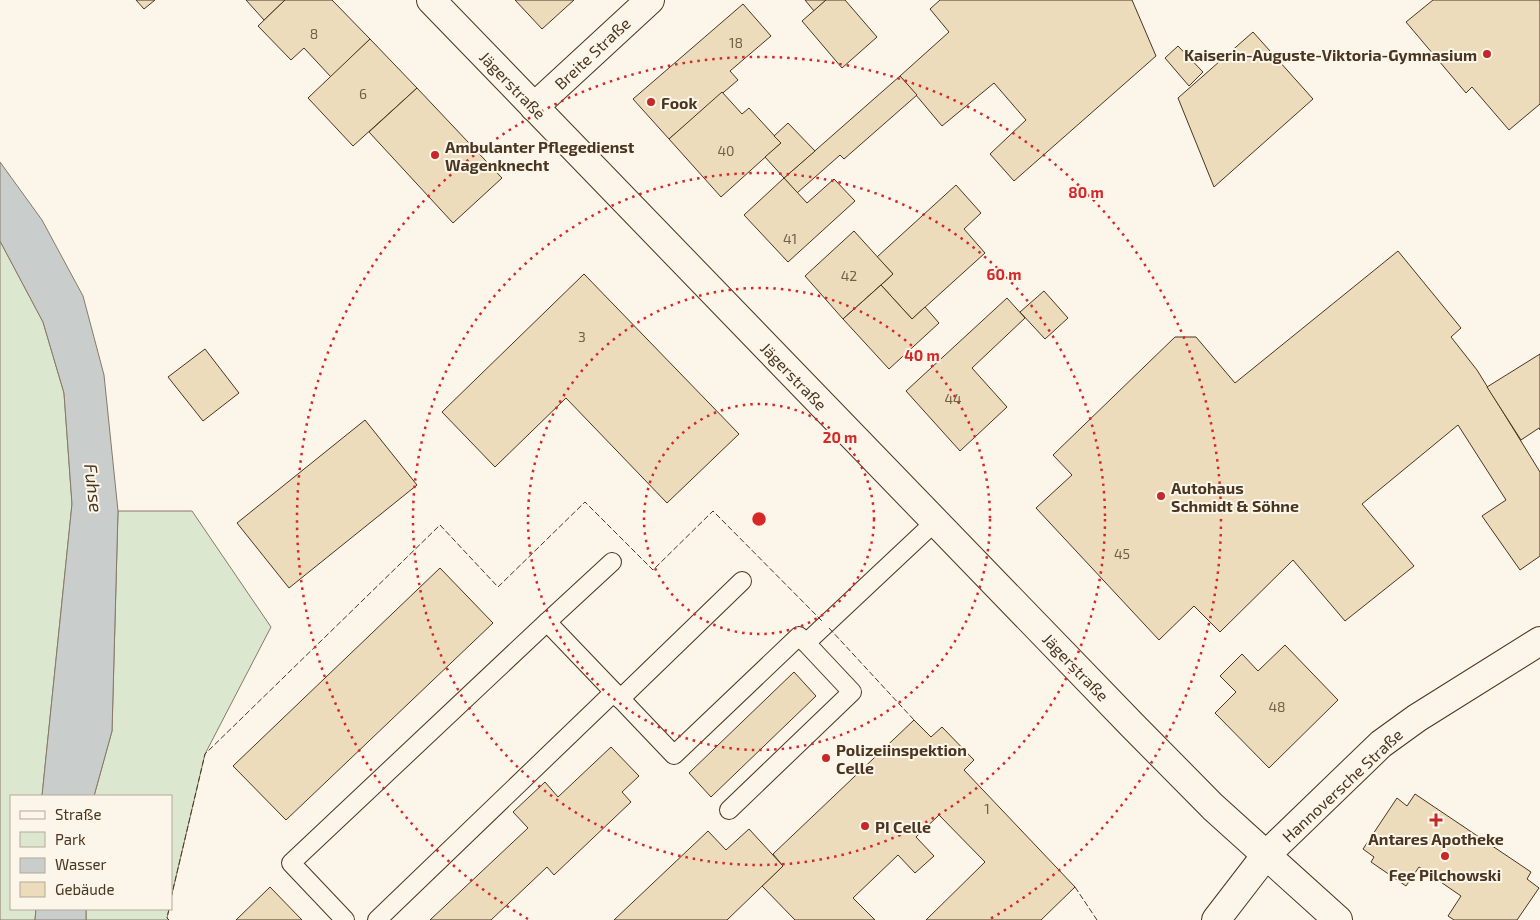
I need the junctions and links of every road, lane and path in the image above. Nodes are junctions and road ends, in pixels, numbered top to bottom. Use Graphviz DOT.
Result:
graph roads {
  1 [pos="431,0"];
  2 [pos="650,0"];
  3 [pos="534,107"];
  4 [pos="936,521"];
  5 [pos="612,562"];
  6 [pos="742,581"];
  7 [pos="547,622"];
  8 [pos="1540,641"];
  9 [pos="806,643"];
  10 [pos="617,696"];
  11 [pos="729,810"];
  12 [pos="1266,855"];
  13 [pos="345,920"];
  14 [pos="377,920"];
  15 [pos="1216,920"];
  16 [pos="1338,920"];
  1 -- 3 [label="street, Jägerstraße"];
  2 -- 3 [label="street, Breite Straße"];
  3 -- 4 [label="street, Jägerstraße"];
  4 -- 9 [label="lane"];
  4 -- 12 [label="street, Jägerstraße"];
  5 -- 7 [label="lane"];
  6 -- 10 [label="lane"];
  7 -- 10 [label="lane"];
  7 -- 13 [label="lane"];
  8 -- 12 [label="street, Hannoversche Straße"];
  9 -- 10 [label="lane"];
  9 -- 11 [label="lane"];
  10 -- 14 [label="lane"];
  12 -- 15 [label="street, Hannoversche Straße"];
  12 -- 16 [label="street, Jägerstraße"];
}
